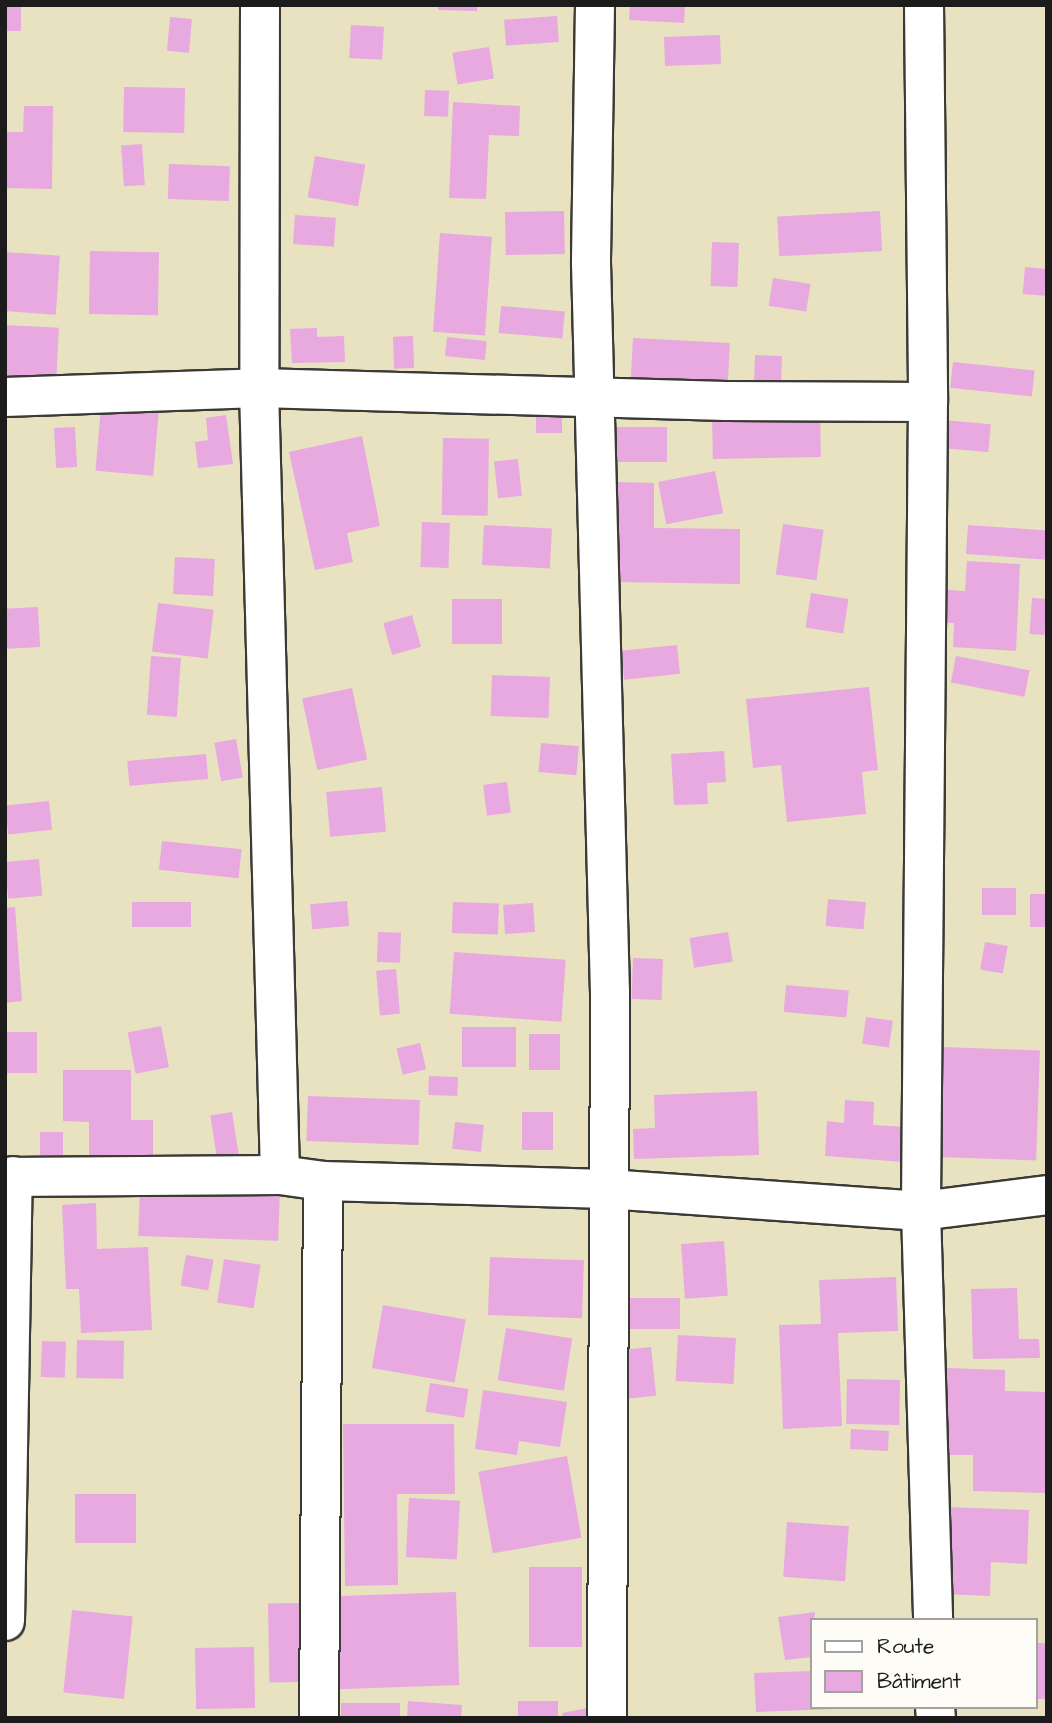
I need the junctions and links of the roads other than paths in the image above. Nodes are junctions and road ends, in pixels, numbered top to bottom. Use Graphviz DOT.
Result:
graph roads {
  1 [pos="260,5"];
  2 [pos="595,5"];
  3 [pos="924,5"];
  4 [pos="260,388"];
  5 [pos="5,397"];
  6 [pos="597,398"];
  7 [pos="928,402"];
  8 [pos="280,1175"];
  9 [pos="9,1176"];
  10 [pos="323,1181"];
  11 [pos="607,1189"];
  12 [pos="1047,1195"];
  13 [pos="921,1211"];
  14 [pos="933,1618"];
  15 [pos="5,1621"];
  16 [pos="319,1718"];
  17 [pos="607,1718"];
  1 -- 4 [label="street"];
  2 -- 6 [label="street"];
  3 -- 7 [label="street"];
  4 -- 5 [label="street"];
  4 -- 6 [label="street"];
  4 -- 8 [label="street"];
  6 -- 7 [label="street"];
  6 -- 11 [label="street"];
  7 -- 13 [label="street"];
  8 -- 9 [label="street"];
  8 -- 10 [label="street"];
  9 -- 15 [label="street"];
  10 -- 11 [label="street"];
  10 -- 16 [label="street"];
  11 -- 13 [label="street"];
  11 -- 17 [label="street"];
  12 -- 13 [label="street"];
  13 -- 14 [label="street"];
}
